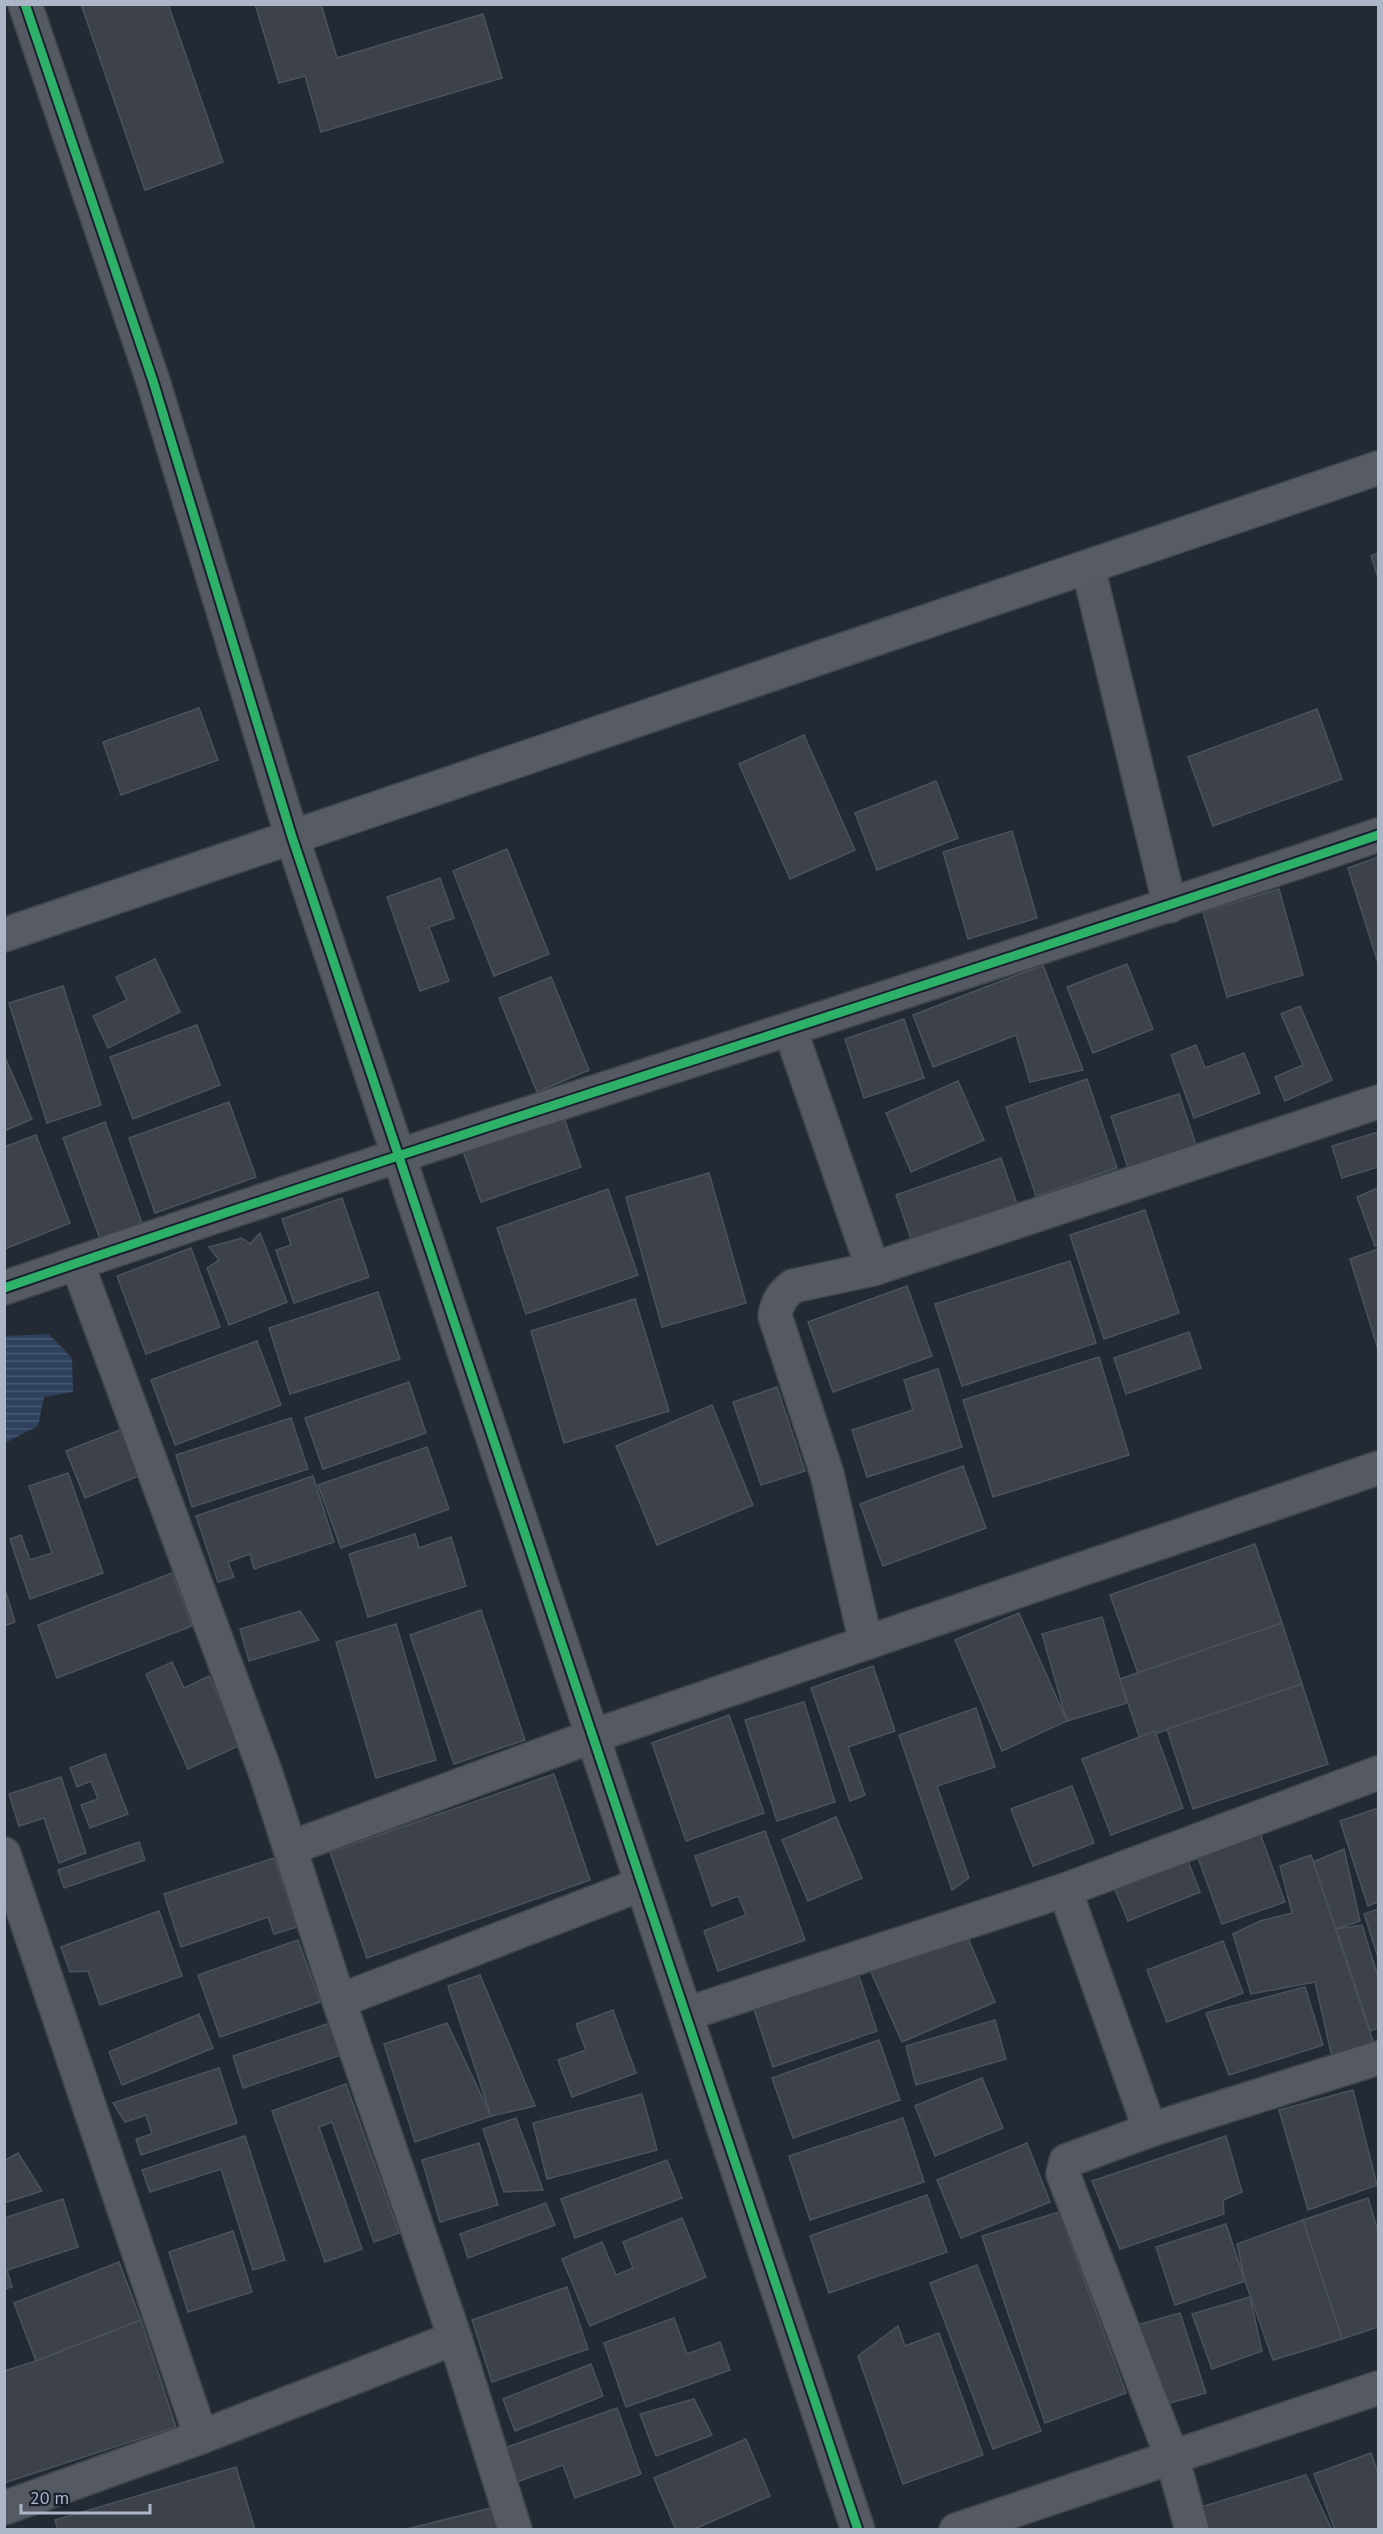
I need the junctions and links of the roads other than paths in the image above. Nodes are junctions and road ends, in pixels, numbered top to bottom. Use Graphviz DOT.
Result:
graph roads {
  1 [pos="25,4"];
  2 [pos="1378,468"];
  3 [pos="1088,567"];
  4 [pos="1378,835"];
  5 [pos="292,837"];
  6 [pos="1170,906"];
  7 [pos="4,934"];
  8 [pos="790,1029"];
  9 [pos="1378,1102"];
  10 [pos="398,1155"];
  11 [pos="77,1263"];
  12 [pos="873,1269"];
  13 [pos="4,1288"];
  14 [pos="1378,1468"];
  15 [pos="866,1642"];
  16 [pos="592,1736"];
  17 [pos="1378,1773"];
  18 [pos="290,1848"];
  19 [pos="4,1854"];
  20 [pos="642,1884"];
  21 [pos="1065,1890"];
  22 [pos="339,2001"];
  23 [pos="686,2014"];
  24 [pos="1378,2058"];
  25 [pos="1150,2130"];
  26 [pos="455,2338"];
  27 [pos="1378,2388"];
  28 [pos="201,2437"];
  29 [pos="1172,2457"];
  30 [pos="4,2508"];
  31 [pos="514,2529"];
  32 [pos="858,2529"];
  33 [pos="956,2529"];
  34 [pos="1192,2529"];
  1 -- 5 [label="street"];
  2 -- 3 [label="main road"];
  3 -- 5 [label="main road"];
  3 -- 6 [label="street"];
  4 -- 6 [label="street"];
  5 -- 7 [label="main road"];
  5 -- 10 [label="street"];
  6 -- 8 [label="street"];
  8 -- 10 [label="street"];
  8 -- 12 [label="street"];
  9 -- 12 [label="street"];
  10 -- 11 [label="street"];
  10 -- 16 [label="street"];
  11 -- 13 [label="street"];
  11 -- 18 [label="street"];
  12 -- 15 [label="street"];
  14 -- 15 [label="street"];
  15 -- 16 [label="street"];
  16 -- 18 [label="street"];
  16 -- 20 [label="street"];
  17 -- 21 [label="street"];
  18 -- 22 [label="street"];
  19 -- 28 [label="street"];
  20 -- 22 [label="street"];
  20 -- 23 [label="street"];
  21 -- 23 [label="street"];
  21 -- 25 [label="street"];
  22 -- 26 [label="street"];
  23 -- 32 [label="street"];
  24 -- 25 [label="street"];
  25 -- 29 [label="street"];
  26 -- 28 [label="street"];
  26 -- 31 [label="street"];
  27 -- 29 [label="street"];
  28 -- 30 [label="street"];
  29 -- 33 [label="street"];
  29 -- 34 [label="street"];
}
